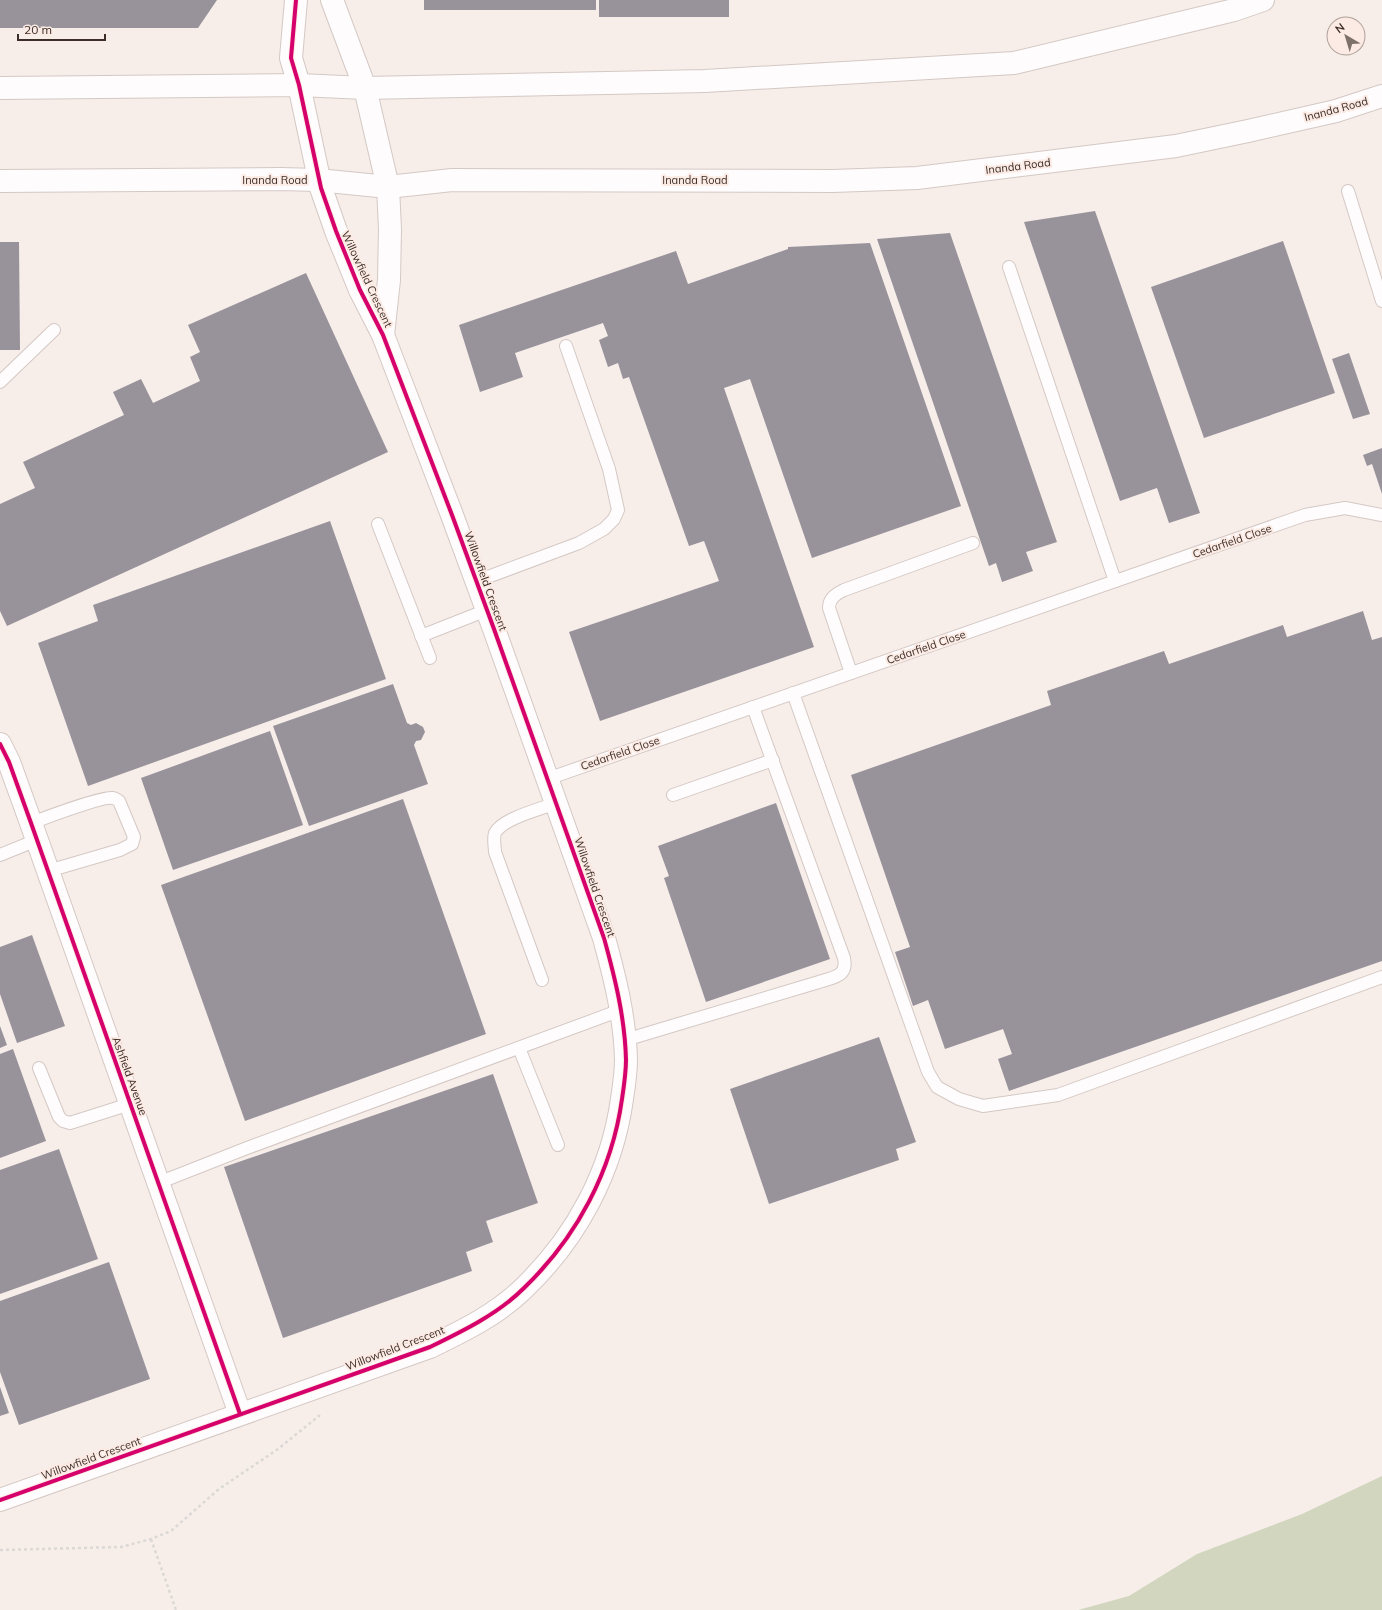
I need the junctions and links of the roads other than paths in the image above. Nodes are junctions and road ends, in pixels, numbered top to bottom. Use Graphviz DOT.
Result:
graph roads {
  1 [pos="296,0"];
  2 [pos="332,0"];
  3 [pos="1263,0"];
  4 [pos="299,86"];
  5 [pos="0,88"];
  6 [pos="365,88"];
  7 [pos="1382,96"];
  8 [pos="318,180"];
  9 [pos="0,181"];
  10 [pos="388,187"];
  11 [pos="1348,191"];
  12 [pos="1009,267"];
  13 [pos="1382,301"];
  14 [pos="54,330"];
  15 [pos="383,335"];
  16 [pos="566,346"];
  17 [pos="0,382"];
  18 [pos="1382,515"];
  19 [pos="378,524"];
  20 [pos="973,543"];
  21 [pos="477,581"];
  22 [pos="1115,581"];
  23 [pos="487,610"];
  24 [pos="421,636"];
  25 [pos="430,658"];
  26 [pos="851,673"];
  27 [pos="793,693"];
  28 [pos="753,707"];
  29 [pos="0,744"];
  30 [pos="773,760"];
  31 [pos="547,779"];
  32 [pos="673,795"];
  33 [pos="556,803"];
  34 [pos="34,832"];
  35 [pos="0,855"];
  36 [pos="48,871"];
  37 [pos="1382,977"];
  38 [pos="542,980"];
  39 [pos="621,1010"];
  40 [pos="625,1040"];
  41 [pos="519,1048"];
  42 [pos="39,1068"];
  43 [pos="130,1104"];
  44 [pos="558,1145"];
  45 [pos="158,1183"];
  46 [pos="240,1414"];
  47 [pos="0,1500"];
  1 -- 4 [label="street, Willowfield Crescent"];
  2 -- 6 [label="street, Willowfield Crescent"];
  3 -- 6 [label="street"];
  4 -- 5 [label="street"];
  4 -- 6 [label="street"];
  4 -- 8 [label="street, Willowfield Crescent"];
  6 -- 10 [label="street, Willowfield Crescent"];
  7 -- 10 [label="street, Inanda Road"];
  8 -- 9 [label="street, Inanda Road"];
  8 -- 10 [label="street, Inanda Road"];
  8 -- 15 [label="street, Willowfield Crescent"];
  10 -- 15 [label="street, Willowfield Crescent"];
  11 -- 13 [label="lane"];
  12 -- 22 [label="lane"];
  14 -- 17 [label="lane"];
  15 -- 21 [label="street, Willowfield Crescent"];
  16 -- 21 [label="lane"];
  18 -- 22 [label="lane, Cedarfield Close"];
  19 -- 24 [label="lane"];
  20 -- 26 [label="lane"];
  21 -- 23 [label="street, Willowfield Crescent"];
  22 -- 26 [label="lane, Cedarfield Close"];
  23 -- 24 [label="lane"];
  23 -- 31 [label="street, Willowfield Crescent"];
  24 -- 25 [label="lane"];
  26 -- 27 [label="lane, Cedarfield Close"];
  27 -- 28 [label="lane, Cedarfield Close"];
  27 -- 37 [label="lane"];
  28 -- 30 [label="lane"];
  28 -- 31 [label="lane, Cedarfield Close"];
  29 -- 34 [label="street, Ashfield Avenue"];
  30 -- 32 [label="lane"];
  30 -- 40 [label="lane"];
  31 -- 33 [label="street, Willowfield Crescent"];
  33 -- 38 [label="lane"];
  33 -- 39 [label="street, Willowfield Crescent"];
  34 -- 35 [label="lane"];
  34 -- 36 [label="street, Ashfield Avenue"];
  34 -- 36 [label="lane"];
  36 -- 43 [label="street, Ashfield Avenue"];
  39 -- 40 [label="street, Willowfield Crescent"];
  39 -- 41 [label="lane"];
  40 -- 46 [label="street, Willowfield Crescent"];
  41 -- 44 [label="lane"];
  41 -- 45 [label="lane"];
  42 -- 43 [label="lane"];
  43 -- 45 [label="street, Ashfield Avenue"];
  45 -- 46 [label="street, Ashfield Avenue"];
  46 -- 47 [label="street, Willowfield Crescent"];
}
